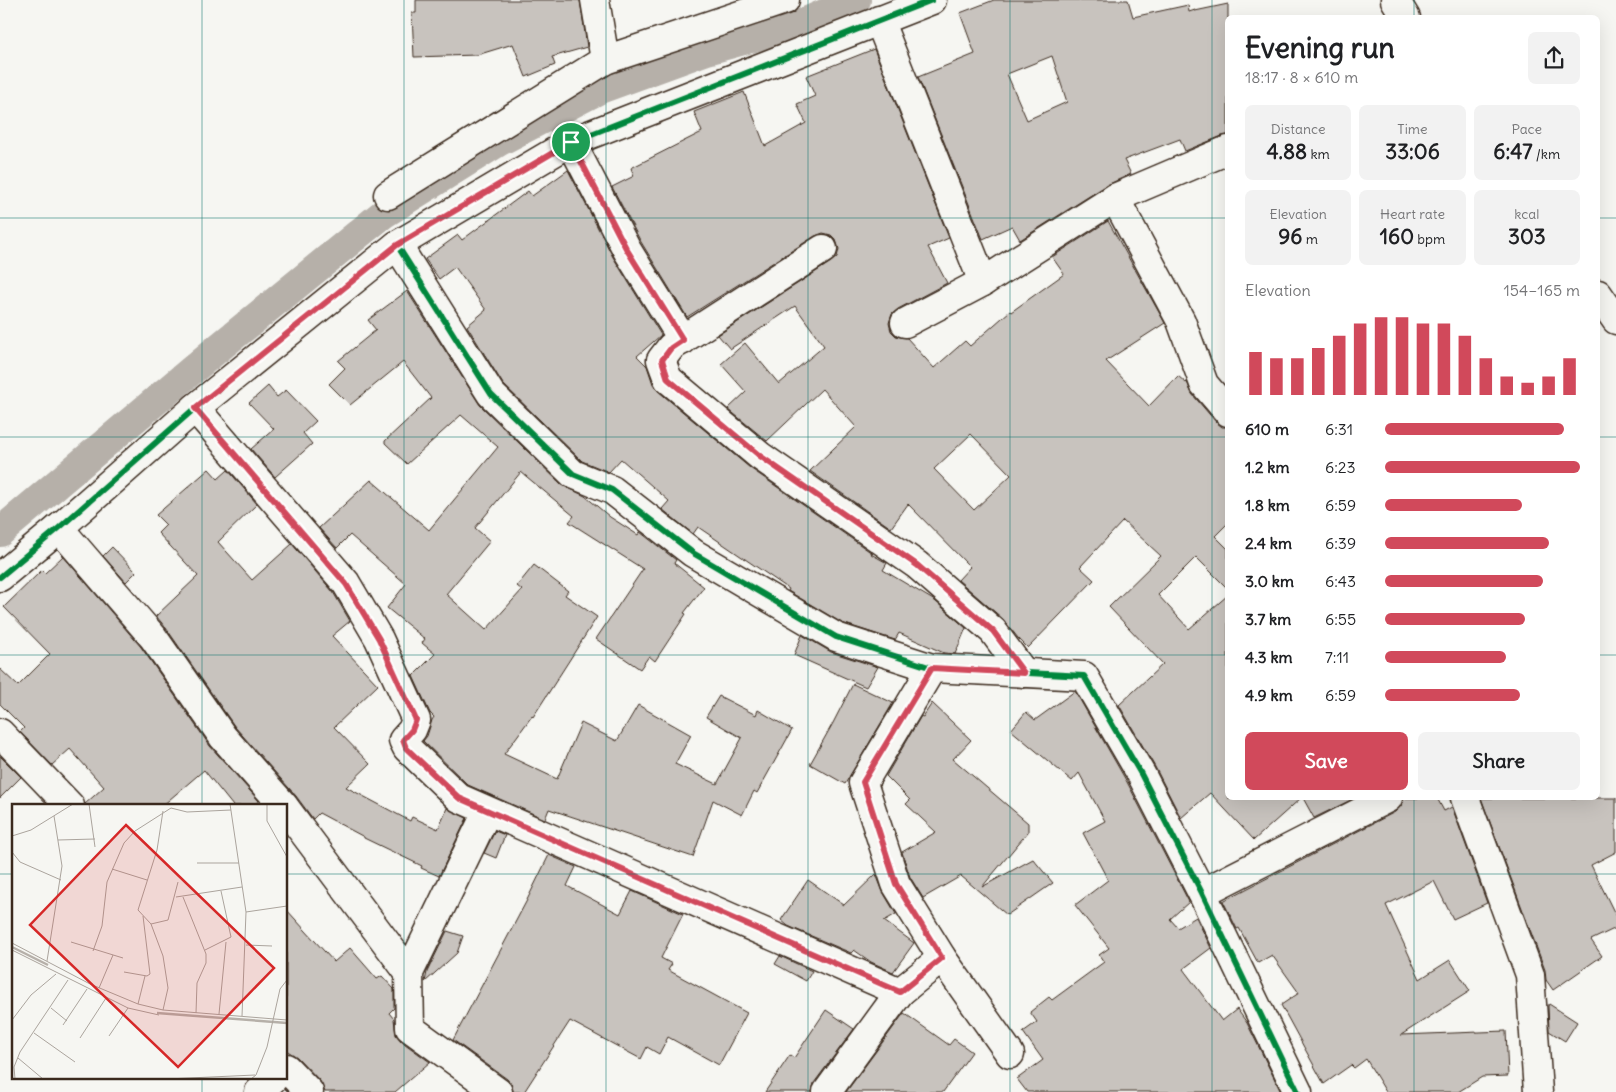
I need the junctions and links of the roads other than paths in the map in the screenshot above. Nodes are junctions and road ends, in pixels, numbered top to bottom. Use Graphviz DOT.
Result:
graph roads {
  1 [pos="595,0"];
  2 [pos="782,0"];
  3 [pos="932,0"];
  4 [pos="1395,0"];
  5 [pos="1404,15"];
  6 [pos="879,20"];
  7 [pos="605,60"];
  8 [pos="571,142"];
  9 [pos="1225,151"];
  10 [pos="388,195"];
  11 [pos="1114,198"];
  12 [pos="397,245"];
  13 [pos="823,249"];
  14 [pos="983,282"];
  15 [pos="1600,297"];
  16 [pos="1616,320"];
  17 [pos="905,323"];
  18 [pos="683,340"];
  19 [pos="195,408"];
  20 [pos="1225,408"];
  21 [pos="59,528"];
  22 [pos="0,577"];
  23 [pos="932,668"];
  24 [pos="1024,673"];
  25 [pos="0,733"];
  26 [pos="1384,800"];
  27 [pos="1467,800"];
  28 [pos="68,804"];
  29 [pos="282,804"];
  30 [pos="288,812"];
  31 [pos="487,812"];
  32 [pos="1202,893"];
  33 [pos="942,958"];
  34 [pos="409,973"];
  35 [pos="900,992"];
  36 [pos="1010,1054"];
  37 [pos="288,1070"];
  38 [pos="272,1080"];
  39 [pos="259,1092"];
  40 [pos="309,1092"];
  41 [pos="498,1092"];
  42 [pos="827,1092"];
  43 [pos="1298,1092"];
  44 [pos="1538,1092"];
  1 -- 7 [label="street"];
  2 -- 7 [label="street"];
  3 -- 6 [label="street"];
  4 -- 5 [label="street"];
  6 -- 8 [label="street"];
  6 -- 14 [label="street"];
  7 -- 10 [label="street"];
  8 -- 12 [label="street"];
  8 -- 18 [label="street"];
  9 -- 11 [label="street"];
  11 -- 14 [label="street"];
  11 -- 20 [label="street"];
  12 -- 19 [label="street"];
  12 -- 23 [label="street"];
  13 -- 18 [label="street"];
  14 -- 17 [label="street"];
  15 -- 16 [label="street"];
  18 -- 24 [label="street"];
  19 -- 21 [label="street"];
  19 -- 31 [label="street"];
  21 -- 22 [label="street"];
  21 -- 29 [label="street"];
  23 -- 24 [label="street"];
  23 -- 33 [label="street"];
  24 -- 32 [label="street"];
  25 -- 28 [label="street"];
  26 -- 32 [label="street"];
  27 -- 44 [label="street"];
  30 -- 34 [label="street"];
  31 -- 34 [label="street"];
  31 -- 35 [label="street"];
  32 -- 43 [label="street"];
  33 -- 35 [label="street"];
  33 -- 36 [label="street"];
  34 -- 41 [label="street"];
  35 -- 42 [label="street"];
  37 -- 40 [label="street"];
  38 -- 39 [label="street"];
}
